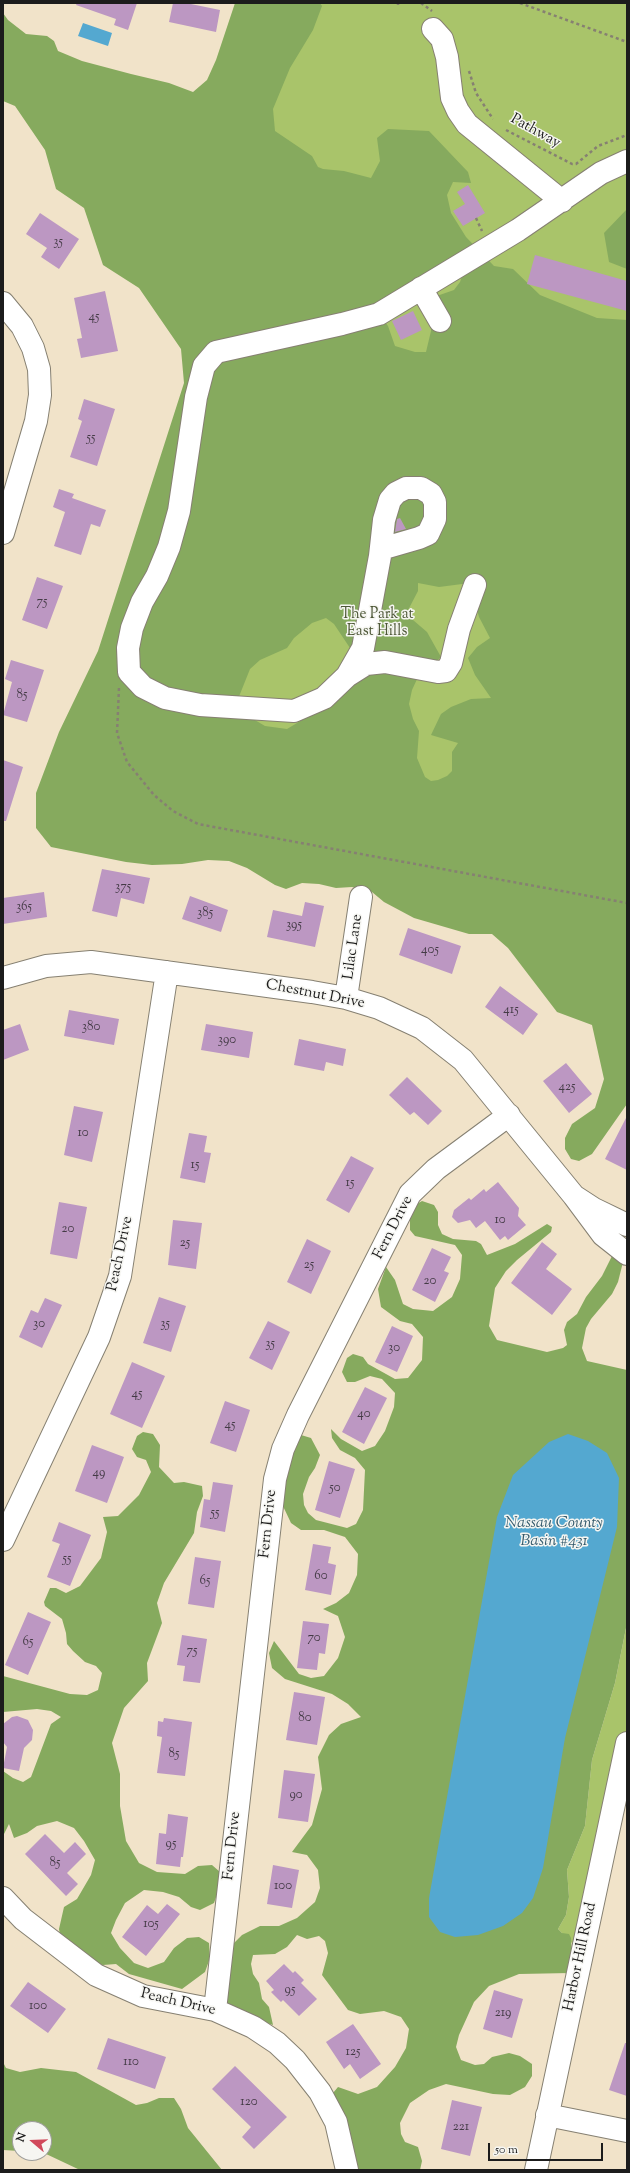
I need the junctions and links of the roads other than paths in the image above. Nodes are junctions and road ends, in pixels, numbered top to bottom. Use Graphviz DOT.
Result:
graph roads {
  1 [pos="434,22"];
  2 [pos="627,162"];
  3 [pos="562,200"];
  4 [pos="421,288"];
  5 [pos="3,303"];
  6 [pos="440,321"];
  7 [pos="3,533"];
  8 [pos="381,548"];
  9 [pos="475,585"];
  10 [pos="348,676"];
  11 [pos="361,896"];
  12 [pos="167,972"];
  13 [pos="3,978"];
  14 [pos="346,998"];
  15 [pos="509,1115"];
  16 [pos="574,1196"];
  17 [pos="627,1225"];
  18 [pos="627,1254"];
  19 [pos="9,1513"];
  20 [pos="3,1540"];
  21 [pos="627,1743"];
  22 [pos="3,1898"];
  23 [pos="215,2010"];
  24 [pos="547,2115"];
  25 [pos="627,2131"];
  26 [pos="347,2170"];
  27 [pos="536,2170"];
  1 -- 3 [label="street"];
  2 -- 3 [label="street"];
  3 -- 4 [label="street"];
  4 -- 6 [label="street"];
  4 -- 10 [label="street"];
  5 -- 7 [label="street"];
  8 -- 10 [label="street"];
  9 -- 10 [label="street"];
  11 -- 14 [label="street, Lilac Lane"];
  12 -- 13 [label="street, Chestnut Drive"];
  12 -- 14 [label="street, Chestnut Drive"];
  12 -- 19 [label="street, Peach Drive"];
  14 -- 15 [label="street, Chestnut Drive"];
  15 -- 16 [label="street, Chestnut Drive"];
  15 -- 23 [label="street, Fern Drive"];
  16 -- 17 [label="street, Chestnut Drive"];
  16 -- 18 [label="street, Chestnut Drive"];
  19 -- 20 [label="street, Peach Drive"];
  21 -- 24 [label="street, Harbor Hill Road"];
  22 -- 23 [label="street, Peach Drive"];
  23 -- 26 [label="street, Peach Drive"];
  24 -- 25 [label="street"];
  24 -- 27 [label="street, Harbor Hill Road"];
}
